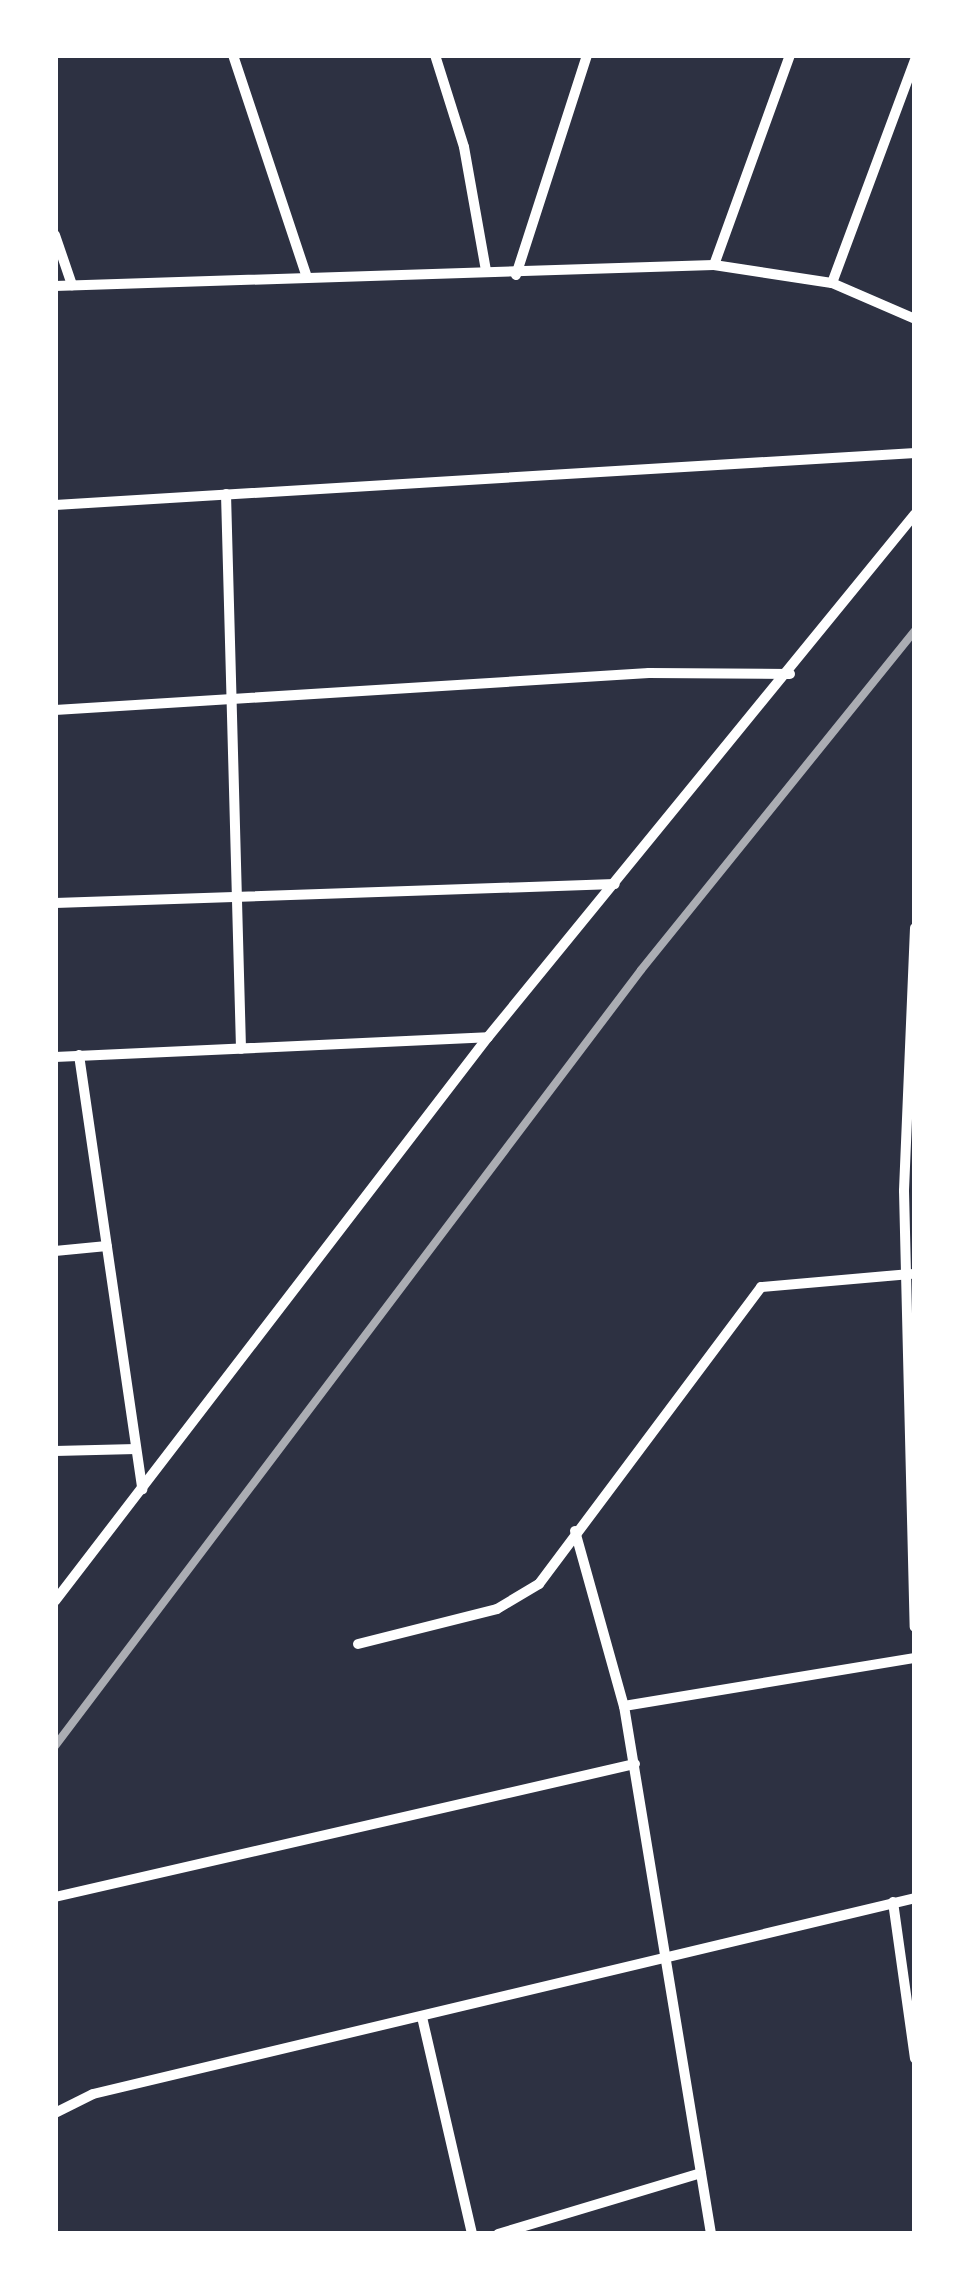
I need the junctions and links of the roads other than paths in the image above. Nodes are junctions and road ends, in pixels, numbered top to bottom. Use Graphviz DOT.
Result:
graph roads {
  1 [pos="233,55"];
  2 [pos="435,55"];
  3 [pos="586,55"];
  4 [pos="790,55"];
  5 [pos="915,60"];
  6 [pos="55,235"];
  7 [pos="714,265"];
  8 [pos="486,271"];
  9 [pos="306,274"];
  10 [pos="516,275"];
  11 [pos="832,283"];
  12 [pos="72,285"];
  13 [pos="55,286"];
  14 [pos="915,319"];
  15 [pos="915,452"];
  16 [pos="226,494"];
  17 [pos="55,505"];
  18 [pos="915,514"];
  19 [pos="790,674"];
  20 [pos="236,703"];
  21 [pos="55,710"];
  22 [pos="616,884"];
  23 [pos="239,897"];
  24 [pos="55,903"];
  25 [pos="915,928"];
  26 [pos="488,1037"];
  27 [pos="241,1048"];
  28 [pos="79,1055"];
  29 [pos="55,1057"];
  30 [pos="909,1190"];
  31 [pos="107,1246"];
  32 [pos="55,1251"];
  33 [pos="910,1274"];
  34 [pos="136,1449"];
  35 [pos="55,1451"];
  36 [pos="142,1489"];
  37 [pos="575,1532"];
  38 [pos="55,1601"];
  39 [pos="915,1627"];
  40 [pos="358,1644"];
  41 [pos="915,1658"];
  42 [pos="624,1706"];
  43 [pos="635,1764"];
  44 [pos="55,1897"];
  45 [pos="915,1898"];
  46 [pos="893,1902"];
  47 [pos="660,1953"];
  48 [pos="422,2016"];
  49 [pos="915,2058"];
  50 [pos="55,2113"];
  51 [pos="700,2173"];
  52 [pos="472,2234"];
  53 [pos="498,2234"];
  54 [pos="711,2234"];
  1 -- 9 [label="street"];
  2 -- 8 [label="street"];
  3 -- 10 [label="street"];
  4 -- 7 [label="street"];
  5 -- 11 [label="street"];
  6 -- 12 [label="street"];
  7 -- 10 [label="street"];
  7 -- 11 [label="street"];
  8 -- 9 [label="street"];
  8 -- 10 [label="street"];
  9 -- 12 [label="street"];
  11 -- 14 [label="street"];
  12 -- 13 [label="street"];
  15 -- 16 [label="street"];
  16 -- 17 [label="street"];
  16 -- 20 [label="street"];
  18 -- 19 [label="street"];
  19 -- 20 [label="street"];
  19 -- 22 [label="street"];
  20 -- 21 [label="street"];
  20 -- 23 [label="street"];
  22 -- 23 [label="street"];
  22 -- 26 [label="street"];
  23 -- 24 [label="street"];
  23 -- 27 [label="street"];
  25 -- 30 [label="street"];
  26 -- 27 [label="street"];
  26 -- 36 [label="street"];
  27 -- 28 [label="street"];
  28 -- 29 [label="street"];
  28 -- 31 [label="street"];
  30 -- 33 [label="street"];
  31 -- 32 [label="street"];
  31 -- 34 [label="street"];
  33 -- 37 [label="street"];
  33 -- 39 [label="street"];
  34 -- 35 [label="street"];
  34 -- 36 [label="street"];
  36 -- 38 [label="street"];
  37 -- 40 [label="street"];
  37 -- 42 [label="street"];
  41 -- 42 [label="street"];
  42 -- 43 [label="street"];
  43 -- 44 [label="street"];
  43 -- 47 [label="street"];
  45 -- 46 [label="street"];
  46 -- 47 [label="street"];
  46 -- 49 [label="street"];
  47 -- 48 [label="street"];
  47 -- 51 [label="street"];
  48 -- 50 [label="street"];
  48 -- 52 [label="street"];
  51 -- 53 [label="street"];
  51 -- 54 [label="street"];
}
